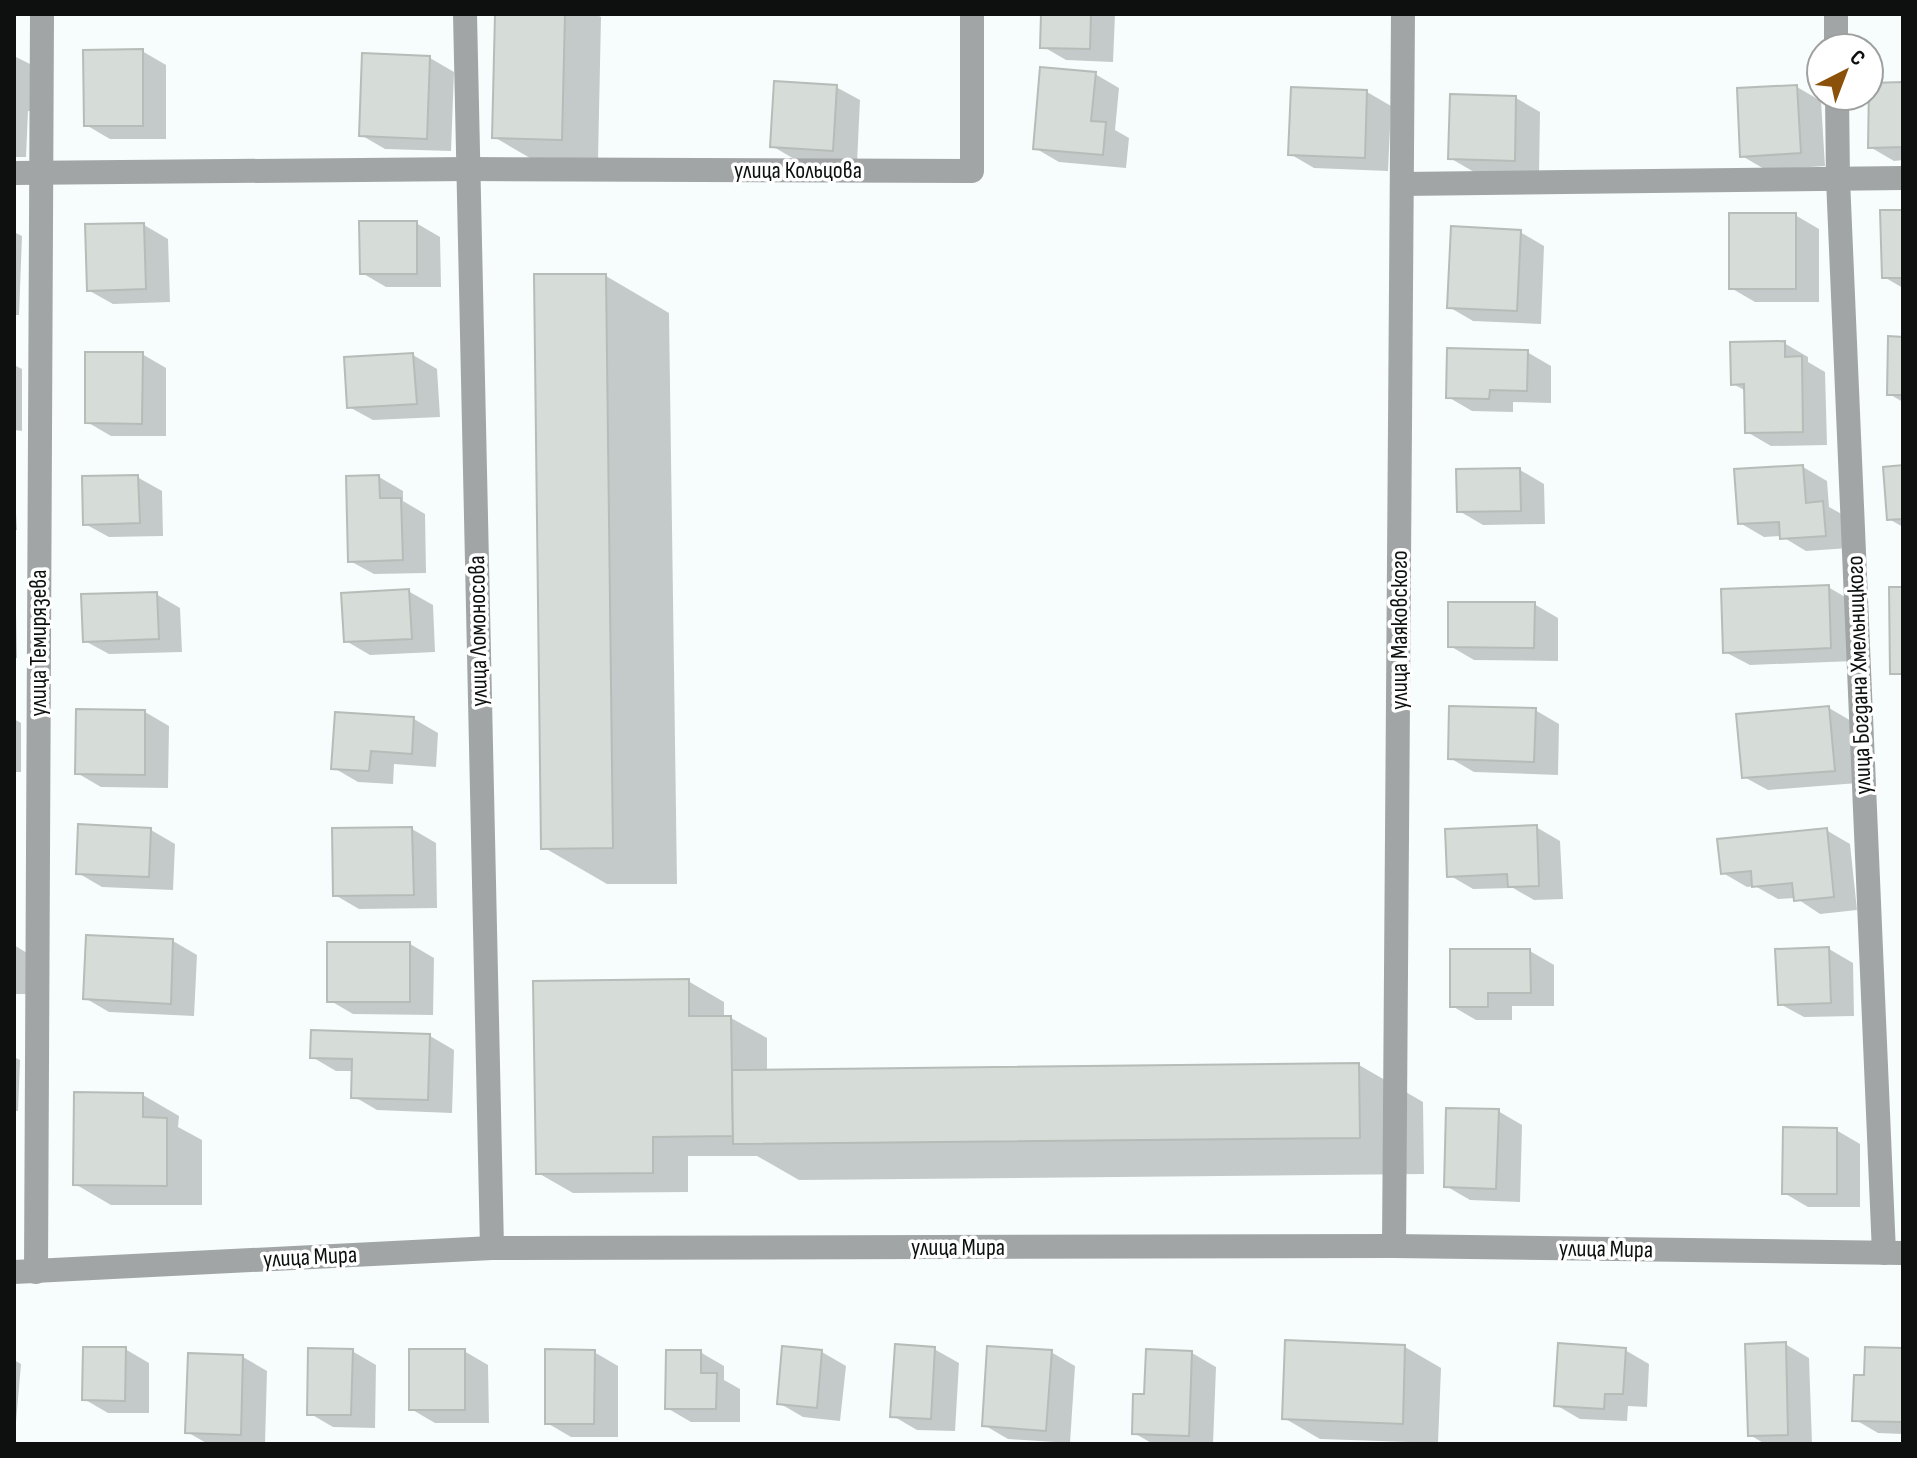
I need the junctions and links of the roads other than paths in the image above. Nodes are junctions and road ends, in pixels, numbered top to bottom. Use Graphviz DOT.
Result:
graph roads {
  1 [pos="42,14"];
  2 [pos="465,14"];
  3 [pos="972,14"];
  4 [pos="1403,14"];
  5 [pos="1837,112"];
  6 [pos="468,169"];
  7 [pos="14,173"];
  8 [pos="39,174"];
  9 [pos="1903,178"];
  10 [pos="1838,179"];
  11 [pos="1402,184"];
  12 [pos="1394,1246"];
  13 [pos="492,1248"];
  14 [pos="1893,1253"];
  15 [pos="25,1272"];
  1 -- 8 [label="street, улица Темирязева"];
  2 -- 6 [label="street, улица Ломоносова"];
  3 -- 6 [label="street, улица Кольцова"];
  4 -- 11 [label="street, улица Маяковского"];
  5 -- 10 [label="street, улица Богдана Хмельницкого"];
  6 -- 8 [label="street"];
  6 -- 13 [label="street, улица Ломоносова"];
  7 -- 8 [label="street"];
  8 -- 15 [label="street, улица Темирязева"];
  9 -- 10 [label="street"];
  10 -- 11 [label="street"];
  10 -- 14 [label="street, улица Богдана Хмельницкого"];
  11 -- 12 [label="street, улица Маяковского"];
  12 -- 13 [label="street, улица Мира"];
  12 -- 14 [label="street, улица Мира"];
  13 -- 15 [label="street, улица Мира"];
}
